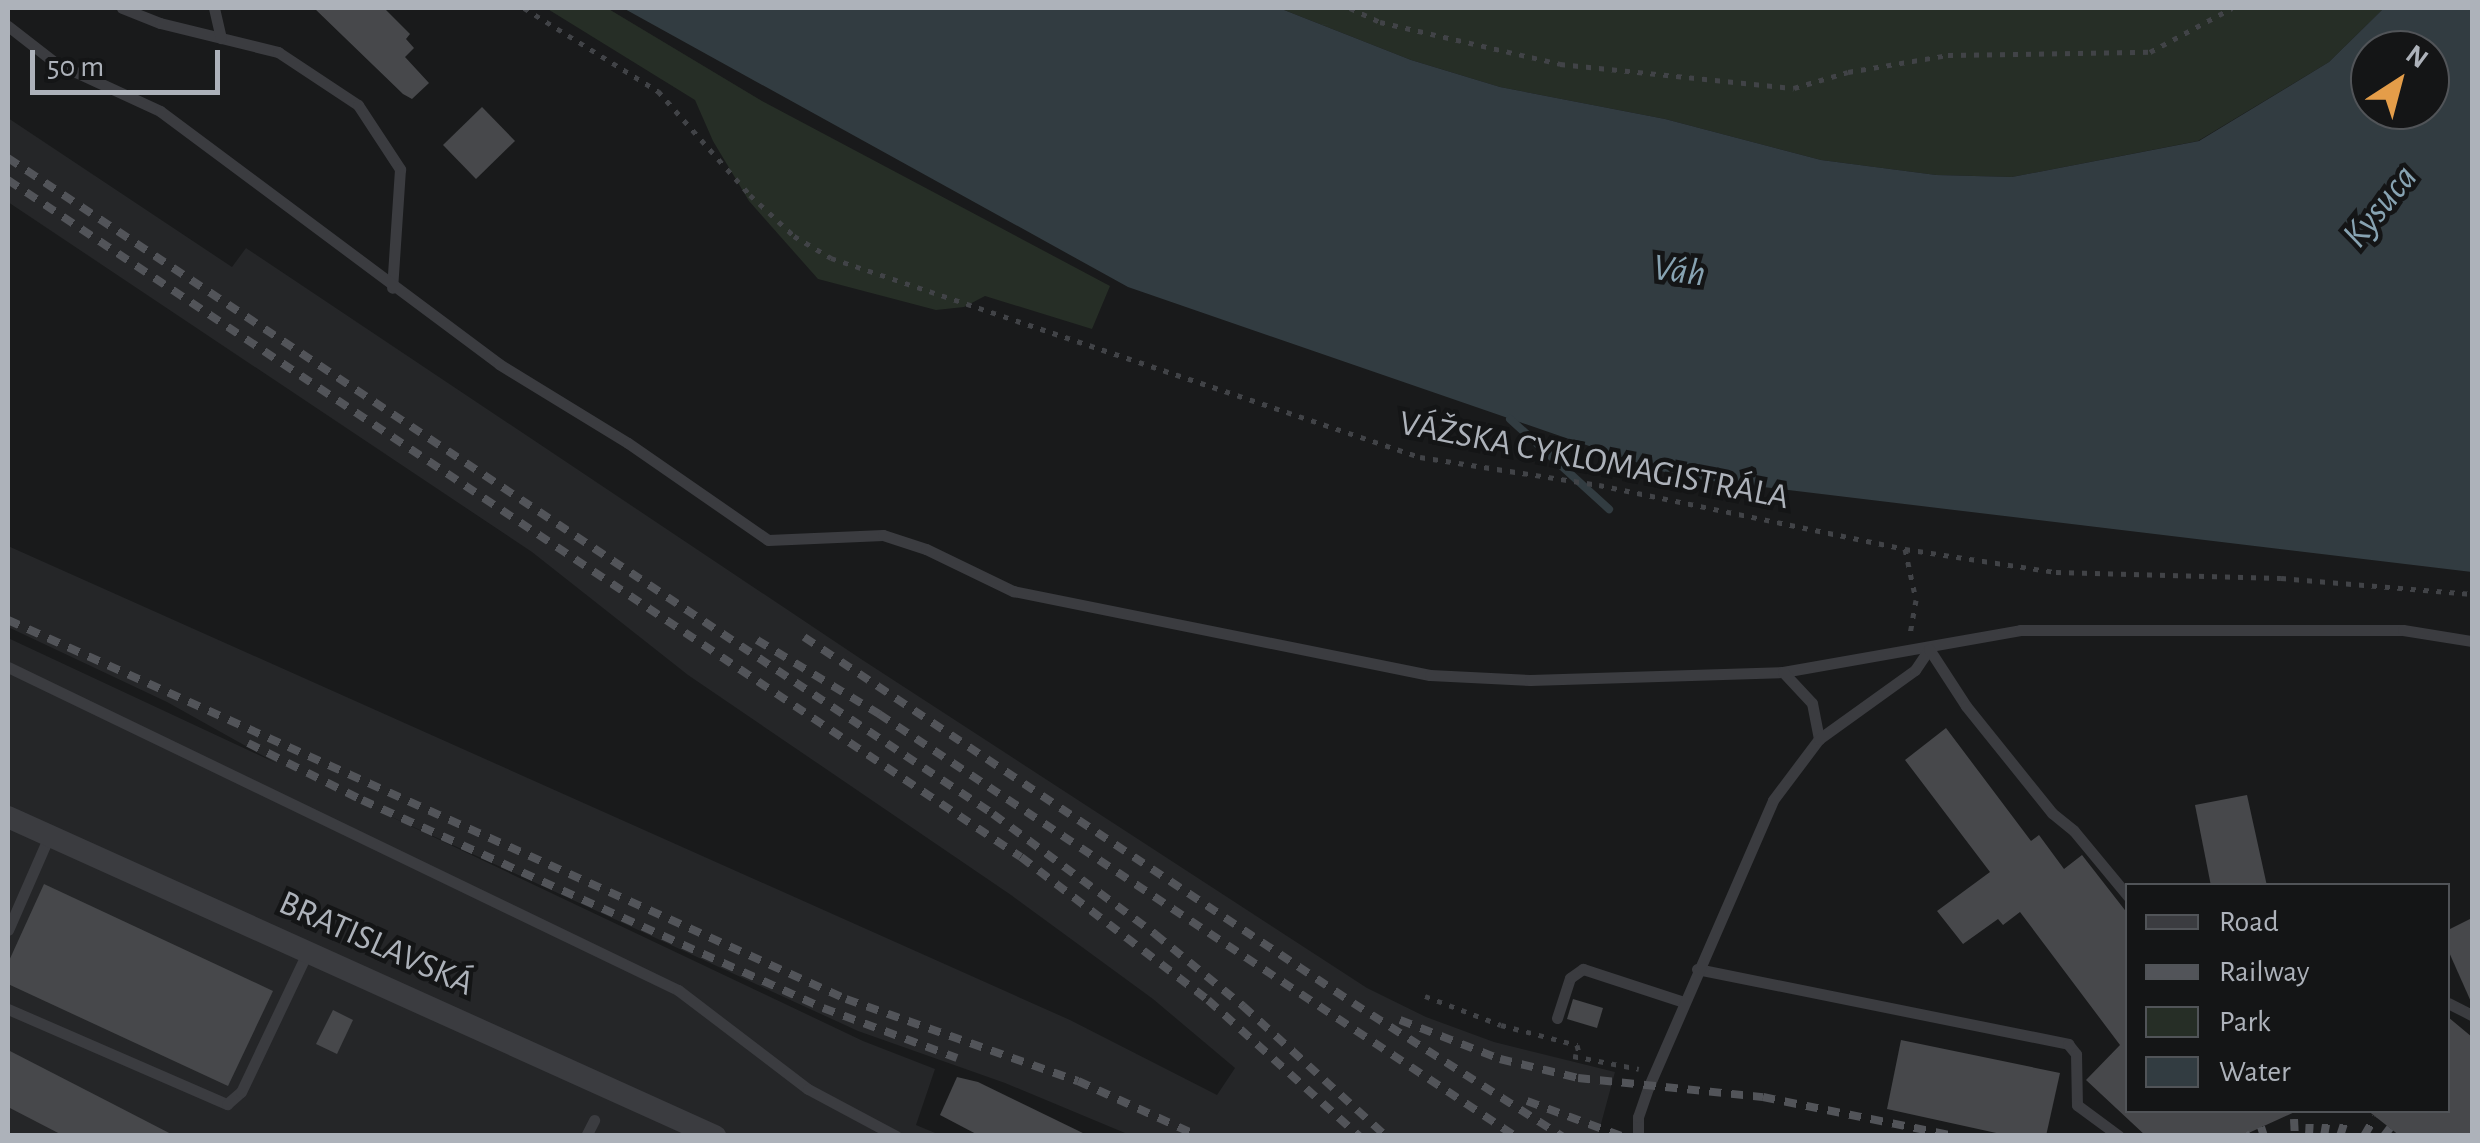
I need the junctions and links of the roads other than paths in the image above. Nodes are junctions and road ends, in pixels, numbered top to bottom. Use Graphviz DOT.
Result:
graph roads {
  1 [pos="122,8"];
  2 [pos="214,8"];
  3 [pos="8,26"];
  4 [pos="221,38"];
  5 [pos="392,288"];
  6 [pos="2472,641"];
  7 [pos="1929,649"];
  8 [pos="8,667"];
  9 [pos="1784,672"];
  10 [pos="1819,740"];
  11 [pos="8,817"];
  12 [pos="49,836"];
  13 [pos="2125,892"];
  14 [pos="8,930"];
  15 [pos="308,951"];
  16 [pos="1697,969"];
  17 [pos="1684,1002"];
  18 [pos="8,1009"];
  19 [pos="1558,1018"];
  20 [pos="594,1120"];
  21 [pos="586,1136"];
  22 [pos="716,1136"];
  23 [pos="896,1136"];
  24 [pos="1638,1136"];
  25 [pos="2119,1136"];
  1 -- 4 [label="lane"];
  2 -- 4 [label="lane"];
  3 -- 5 [label="lane"];
  4 -- 5 [label="lane"];
  5 -- 9 [label="lane"];
  6 -- 7 [label="lane"];
  7 -- 9 [label="lane"];
  7 -- 10 [label="lane"];
  7 -- 13 [label="lane"];
  8 -- 23 [label="lane"];
  9 -- 10 [label="lane"];
  10 -- 16 [label="lane"];
  11 -- 12 [label="street, BRATISLAVSKÁ"];
  12 -- 14 [label="lane"];
  12 -- 15 [label="street, BRATISLAVSKÁ"];
  15 -- 18 [label="lane"];
  15 -- 22 [label="street, BRATISLAVSKÁ"];
  16 -- 17 [label="lane"];
  16 -- 25 [label="lane"];
  17 -- 19 [label="lane"];
  17 -- 24 [label="lane"];
  20 -- 21 [label="lane"];
}
